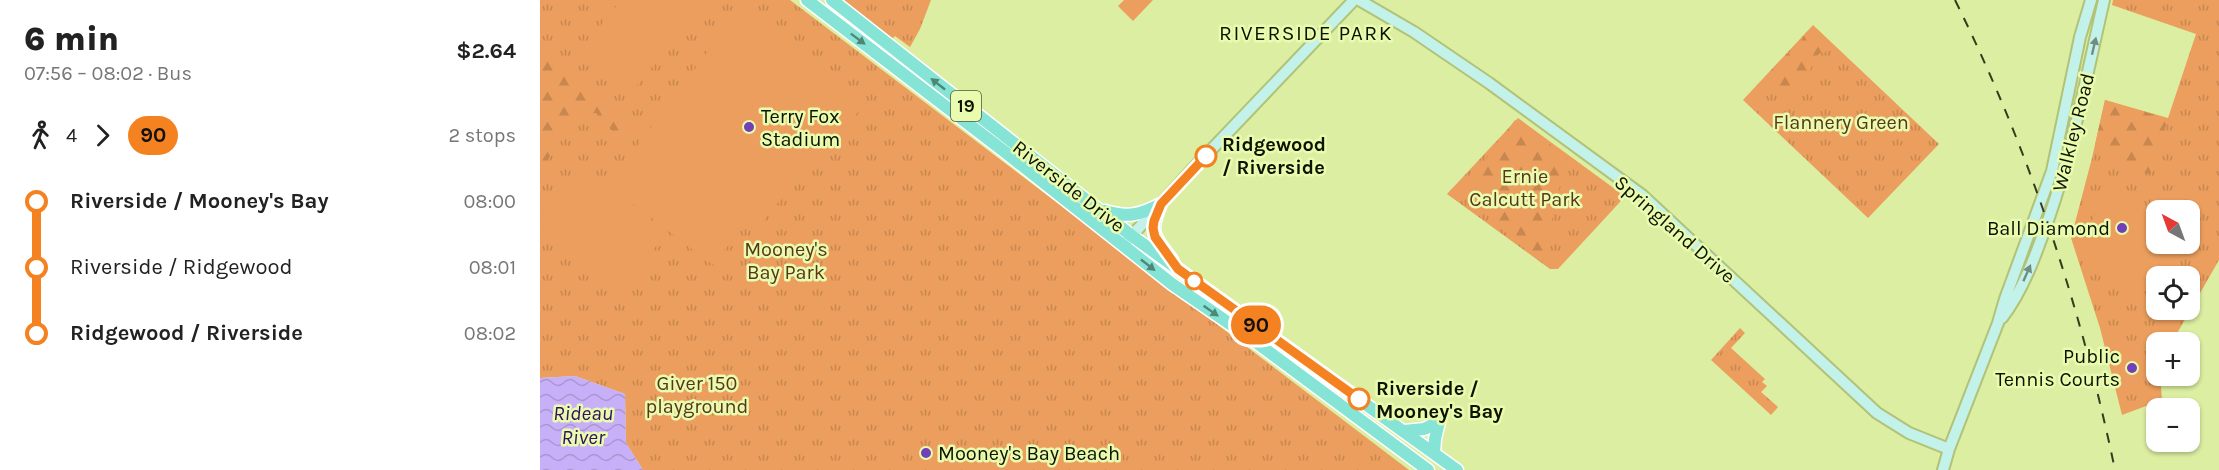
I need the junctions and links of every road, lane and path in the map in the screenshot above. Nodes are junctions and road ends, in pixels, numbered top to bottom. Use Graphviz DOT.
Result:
graph roads {
  1 [pos="832,0"];
  2 [pos="1354,0"];
  3 [pos="1359,0"];
  4 [pos="2091,0"];
  5 [pos="2104,0"];
  6 [pos="811,1"];
  7 [pos="1161,204"];
  8 [pos="1100,210"];
  9 [pos="1128,241"];
  10 [pos="1178,269"];
  11 [pos="1998,323"];
  12 [pos="1404,431"];
  13 [pos="1949,449"];
  14 [pos="1434,453"];
  15 [pos="1428,470"];
  16 [pos="1457,470"];
  17 [pos="1943,470"];
  8 -- 1 [label="main road, Riverside Drive / 19, one-way"];
  2 -- 7 [label="street"];
  3 -- 13 [label="street, Springland Drive"];
  4 -- 11 [label="street, Walkley Road"];
  11 -- 5 [label="street, Walkley Road, one-way"];
  6 -- 9 [label="main road, Riverside Drive / 19, one-way"];
  7 -- 8 [label="main road"];
  7 -- 9 [label="street"];
  7 -- 10 [label="main road"];
  8 -- 9 [label="main road, Riverside Drive / 19"];
  9 -- 10 [label="main road, Riverside Drive / 19"];
  9 -- 15 [label="main road, Riverside Drive / 19, one-way"];
  10 -- 12 [label="main road, Riverside Drive / 19"];
  11 -- 13 [label="street, Walkley Road"];
  12 -- 14 [label="main road, Riverside Drive / 19"];
  12 -- 14 [label="main road"];
  13 -- 17 [label="street, Walkley Road"];
  14 -- 16 [label="main road, Riverside Drive / 19"];
}
